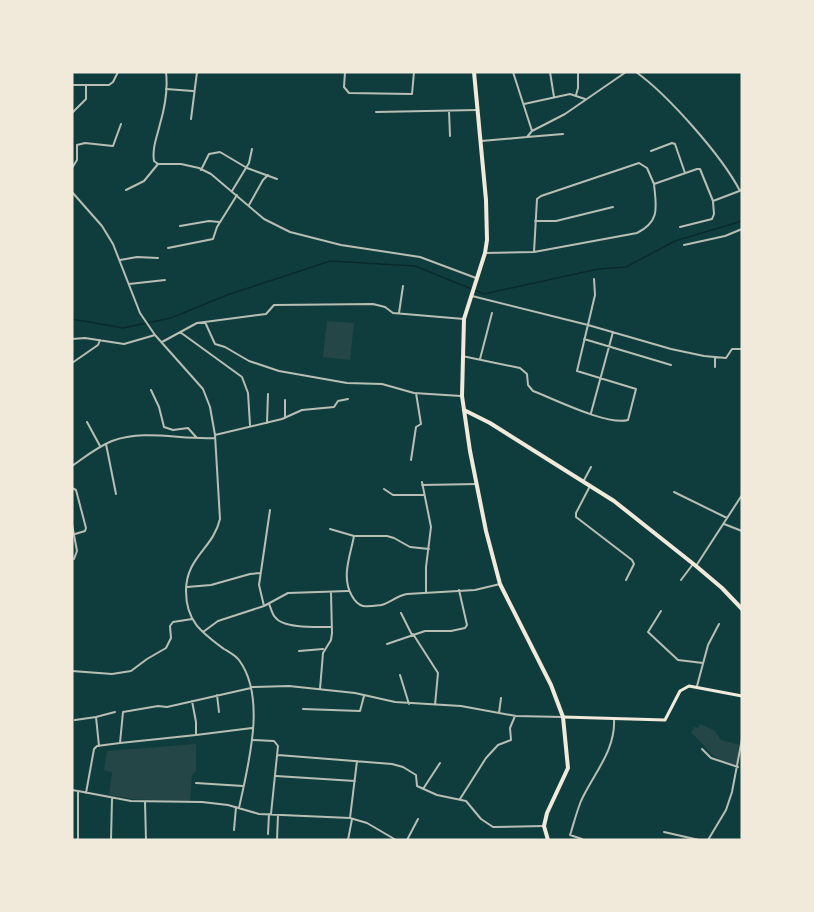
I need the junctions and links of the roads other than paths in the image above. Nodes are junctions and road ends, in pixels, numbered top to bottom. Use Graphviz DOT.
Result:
graph roads {
  1 [pos="118,72"];
  2 [pos="166,72"];
  3 [pos="197,72"];
  4 [pos="345,72"];
  5 [pos="414,72"];
  6 [pos="474,72"];
  7 [pos="513,72"];
  8 [pos="550,72"];
  9 [pos="578,72"];
  10 [pos="626,72"];
  11 [pos="636,72"];
  12 [pos="72,85"];
  13 [pos="86,86"];
  14 [pos="166,88"];
  15 [pos="194,91"];
  16 [pos="576,95"];
  17 [pos="554,97"];
  18 [pos="585,100"];
  19 [pos="524,104"];
  20 [pos="449,111"];
  21 [pos="477,111"];
  22 [pos="376,112"];
  23 [pos="72,113"];
  24 [pos="191,119"];
  25 [pos="121,124"];
  26 [pos="532,131"];
  27 [pos="563,134"];
  28 [pos="450,136"];
  29 [pos="527,137"];
  30 [pos="481,141"];
  31 [pos="252,149"];
  32 [pos="651,151"];
  33 [pos="158,165"];
  34 [pos="72,168"];
  35 [pos="247,168"];
  36 [pos="201,170"];
  37 [pos="685,173"];
  38 [pos="268,175"];
  39 [pos="277,178"];
  40 [pos="654,184"];
  41 [pos="126,190"];
  42 [pos="232,191"];
  43 [pos="741,191"];
  44 [pos="72,192"];
  45 [pos="237,195"];
  46 [pos="713,201"];
  47 [pos="249,205"];
  48 [pos="614,207"];
  49 [pos="535,220"];
  50 [pos="220,222"];
  51 [pos="180,226"];
  52 [pos="680,227"];
  53 [pos="742,229"];
  54 [pos="684,245"];
  55 [pos="168,248"];
  56 [pos="534,252"];
  57 [pos="485,253"];
  58 [pos="158,258"];
  59 [pos="120,260"];
  60 [pos="476,279"];
  61 [pos="594,279"];
  62 [pos="165,280"];
  63 [pos="129,284"];
  64 [pos="403,286"];
  65 [pos="471,295"];
  66 [pos="492,313"];
  67 [pos="399,314"];
  68 [pos="464,319"];
  69 [pos="205,322"];
  70 [pos="588,324"];
  71 [pos="180,332"];
  72 [pos="613,332"];
  73 [pos="155,335"];
  74 [pos="72,339"];
  75 [pos="584,339"];
  76 [pos="100,340"];
  77 [pos="162,342"];
  78 [pos="609,347"];
  79 [pos="742,349"];
  80 [pos="462,356"];
  81 [pos="715,357"];
  82 [pos="480,359"];
  83 [pos="72,363"];
  84 [pos="671,365"];
  85 [pos="715,368"];
  86 [pos="601,378"];
  87 [pos="151,390"];
  88 [pos="416,393"];
  89 [pos="268,394"];
  90 [pos="462,396"];
  91 [pos="348,399"];
  92 [pos="285,400"];
  93 [pos="464,410"];
  94 [pos="591,413"];
  95 [pos="285,418"];
  96 [pos="87,422"];
  97 [pos="267,423"];
  98 [pos="250,425"];
  99 [pos="214,436"];
  100 [pos="199,439"];
  101 [pos="106,444"];
  102 [pos="100,447"];
  103 [pos="411,460"];
  104 [pos="72,466"];
  105 [pos="591,467"];
  106 [pos="583,482"];
  107 [pos="477,483"];
  108 [pos="590,486"];
  109 [pos="72,488"];
  110 [pos="384,489"];
  111 [pos="674,492"];
  112 [pos="116,494"];
  113 [pos="424,495"];
  114 [pos="742,495"];
  115 [pos="270,510"];
  116 [pos="727,518"];
  117 [pos="72,524"];
  118 [pos="724,524"];
  119 [pos="330,529"];
  120 [pos="742,531"];
  121 [pos="75,534"];
  122 [pos="354,536"];
  123 [pos="429,549"];
  124 [pos="74,559"];
  125 [pos="694,565"];
  126 [pos="260,573"];
  127 [pos="626,580"];
  128 [pos="681,580"];
  129 [pos="500,584"];
  130 [pos="186,587"];
  131 [pos="459,590"];
  132 [pos="331,591"];
  133 [pos="348,591"];
  134 [pos="426,592"];
  135 [pos="269,604"];
  136 [pos="264,606"];
  137 [pos="742,609"];
  138 [pos="661,611"];
  139 [pos="401,613"];
  140 [pos="192,619"];
  141 [pos="720,624"];
  142 [pos="332,627"];
  143 [pos="203,632"];
  144 [pos="412,635"];
  145 [pos="387,644"];
  146 [pos="324,649"];
  147 [pos="299,651"];
  148 [pos="703,663"];
  149 [pos="72,670"];
  150 [pos="400,675"];
  151 [pos="697,686"];
  152 [pos="252,688"];
  153 [pos="320,689"];
  154 [pos="217,695"];
  155 [pos="364,696"];
  156 [pos="742,696"];
  157 [pos="501,698"];
  158 [pos="192,701"];
  159 [pos="409,704"];
  160 [pos="435,705"];
  161 [pos="303,709"];
  162 [pos="115,712"];
  163 [pos="219,712"];
  164 [pos="499,713"];
  165 [pos="516,716"];
  166 [pos="96,717"];
  167 [pos="563,717"];
  168 [pos="614,718"];
  169 [pos="75,720"];
  170 [pos="252,728"];
  171 [pos="196,735"];
  172 [pos="742,739"];
  173 [pos="251,740"];
  174 [pos="120,743"];
  175 [pos="99,746"];
  176 [pos="702,749"];
  177 [pos="278,756"];
  178 [pos="357,761"];
  179 [pos="440,763"];
  180 [pos="738,767"];
  181 [pos="276,776"];
  182 [pos="355,781"];
  183 [pos="196,783"];
  184 [pos="243,786"];
  185 [pos="423,789"];
  186 [pos="72,790"];
  187 [pos="78,792"];
  188 [pos="86,793"];
  189 [pos="112,799"];
  190 [pos="460,799"];
  191 [pos="145,802"];
  192 [pos="238,807"];
  193 [pos="270,814"];
  194 [pos="279,814"];
  195 [pos="351,818"];
  196 [pos="418,819"];
  197 [pos="544,826"];
  198 [pos="234,830"];
  199 [pos="664,832"];
  200 [pos="268,834"];
  201 [pos="570,835"];
  202 [pos="582,839"];
  203 [pos="78,840"];
  204 [pos="111,840"];
  205 [pos="146,840"];
  206 [pos="276,840"];
  207 [pos="348,840"];
  208 [pos="396,840"];
  209 [pos="407,840"];
  210 [pos="548,840"];
  211 [pos="568,840"];
  212 [pos="699,840"];
  213 [pos="708,840"];
  1 -- 13 [label="street"];
  2 -- 14 [label="street"];
  3 -- 15 [label="street"];
  4 -- 5 [label="street"];
  6 -- 21 [label="highway"];
  7 -- 19 [label="street"];
  8 -- 17 [label="street"];
  9 -- 16 [label="street"];
  10 -- 18 [label="street"];
  11 -- 43 [label="street"];
  12 -- 13 [label="street"];
  13 -- 23 [label="street"];
  14 -- 15 [label="street"];
  14 -- 33 [label="street"];
  15 -- 24 [label="street"];
  16 -- 17 [label="street"];
  16 -- 18 [label="street"];
  17 -- 19 [label="street"];
  18 -- 26 [label="street"];
  19 -- 26 [label="street"];
  20 -- 21 [label="street"];
  20 -- 22 [label="street"];
  20 -- 28 [label="street"];
  21 -- 30 [label="highway"];
  25 -- 34 [label="street"];
  26 -- 29 [label="street"];
  27 -- 29 [label="street"];
  29 -- 30 [label="street"];
  30 -- 57 [label="highway"];
  31 -- 35 [label="street"];
  32 -- 37 [label="street"];
  33 -- 36 [label="street"];
  33 -- 41 [label="street"];
  35 -- 36 [label="street"];
  35 -- 38 [label="street"];
  35 -- 42 [label="street"];
  36 -- 42 [label="street"];
  37 -- 40 [label="street"];
  37 -- 46 [label="street"];
  38 -- 39 [label="street"];
  38 -- 47 [label="street"];
  40 -- 49 [label="street"];
  40 -- 56 [label="street"];
  42 -- 45 [label="street"];
  43 -- 46 [label="street"];
  44 -- 59 [label="street"];
  45 -- 47 [label="street"];
  45 -- 50 [label="street"];
  46 -- 52 [label="street"];
  47 -- 60 [label="street"];
  48 -- 49 [label="street"];
  49 -- 56 [label="street"];
  50 -- 51 [label="street"];
  50 -- 55 [label="street"];
  53 -- 54 [label="street"];
  56 -- 57 [label="street"];
  57 -- 60 [label="highway"];
  58 -- 59 [label="street"];
  59 -- 63 [label="street"];
  60 -- 65 [label="highway"];
  61 -- 70 [label="street"];
  62 -- 63 [label="street"];
  63 -- 73 [label="street"];
  64 -- 67 [label="street"];
  65 -- 68 [label="highway"];
  65 -- 70 [label="street"];
  66 -- 82 [label="street"];
  67 -- 68 [label="street"];
  67 -- 69 [label="street"];
  68 -- 80 [label="highway"];
  69 -- 71 [label="street"];
  69 -- 88 [label="street"];
  70 -- 72 [label="street"];
  70 -- 75 [label="street"];
  71 -- 77 [label="street"];
  71 -- 98 [label="street"];
  72 -- 78 [label="street"];
  72 -- 81 [label="street"];
  73 -- 76 [label="street"];
  73 -- 77 [label="street"];
  74 -- 76 [label="street"];
  75 -- 78 [label="street"];
  75 -- 86 [label="street"];
  76 -- 83 [label="street"];
  77 -- 99 [label="street"];
  78 -- 84 [label="street"];
  78 -- 86 [label="street"];
  79 -- 81 [label="street"];
  80 -- 82 [label="street"];
  80 -- 90 [label="highway"];
  81 -- 85 [label="street"];
  82 -- 94 [label="street"];
  86 -- 94 [label="street"];
  86 -- 94 [label="street"];
  87 -- 100 [label="street"];
  88 -- 90 [label="street"];
  88 -- 103 [label="street"];
  89 -- 97 [label="street"];
  90 -- 93 [label="highway"];
  91 -- 95 [label="street"];
  92 -- 95 [label="street"];
  93 -- 106 [label="highway"];
  93 -- 107 [label="highway"];
  95 -- 97 [label="street"];
  96 -- 102 [label="street"];
  97 -- 98 [label="street"];
  98 -- 99 [label="street"];
  99 -- 100 [label="street"];
  99 -- 130 [label="street"];
  100 -- 101 [label="street"];
  101 -- 102 [label="street"];
  101 -- 112 [label="street"];
  102 -- 104 [label="street"];
  105 -- 106 [label="street"];
  106 -- 108 [label="highway"];
  107 -- 113 [label="street"];
  107 -- 129 [label="highway"];
  108 -- 125 [label="highway"];
  108 -- 127 [label="street"];
  109 -- 121 [label="street"];
  110 -- 113 [label="street"];
  111 -- 116 [label="street"];
  113 -- 123 [label="street"];
  114 -- 116 [label="street"];
  115 -- 126 [label="street"];
  116 -- 118 [label="street"];
  117 -- 121 [label="street"];
  118 -- 120 [label="street"];
  118 -- 125 [label="street"];
  119 -- 122 [label="street"];
  121 -- 124 [label="street"];
  122 -- 123 [label="street"];
  122 -- 133 [label="street"];
  123 -- 134 [label="street"];
  125 -- 128 [label="street"];
  125 -- 137 [label="highway"];
  126 -- 130 [label="street"];
  126 -- 136 [label="street"];
  129 -- 131 [label="street"];
  129 -- 167 [label="highway"];
  130 -- 140 [label="street"];
  131 -- 134 [label="street"];
  131 -- 144 [label="street"];
  132 -- 133 [label="street"];
  132 -- 135 [label="street"];
  132 -- 142 [label="street"];
  133 -- 134 [label="street"];
  135 -- 136 [label="street"];
  135 -- 142 [label="street"];
  136 -- 143 [label="street"];
  138 -- 148 [label="street"];
  139 -- 144 [label="street"];
  140 -- 143 [label="street"];
  140 -- 149 [label="street"];
  141 -- 148 [label="street"];
  142 -- 146 [label="street"];
  143 -- 152 [label="street"];
  144 -- 145 [label="street"];
  144 -- 160 [label="street"];
  146 -- 147 [label="street"];
  146 -- 153 [label="street"];
  148 -- 151 [label="street"];
  150 -- 159 [label="street"];
  151 -- 156 [label="main road"];
  151 -- 168 [label="main road"];
  152 -- 153 [label="street"];
  152 -- 154 [label="street"];
  152 -- 170 [label="street"];
  153 -- 155 [label="street"];
  154 -- 158 [label="street"];
  154 -- 163 [label="street"];
  155 -- 159 [label="street"];
  155 -- 161 [label="street"];
  157 -- 164 [label="street"];
  158 -- 171 [label="street"];
  158 -- 174 [label="street"];
  159 -- 160 [label="street"];
  160 -- 164 [label="street"];
  162 -- 166 [label="street"];
  164 -- 165 [label="street"];
  165 -- 167 [label="street"];
  165 -- 190 [label="street"];
  166 -- 169 [label="street"];
  166 -- 175 [label="street"];
  167 -- 168 [label="main road"];
  167 -- 197 [label="highway"];
  168 -- 201 [label="street"];
  170 -- 171 [label="street"];
  170 -- 173 [label="street"];
  171 -- 174 [label="street"];
  172 -- 180 [label="street"];
  173 -- 177 [label="street"];
  173 -- 184 [label="street"];
  174 -- 175 [label="street"];
  175 -- 188 [label="street"];
  176 -- 180 [label="street"];
  177 -- 178 [label="street"];
  177 -- 181 [label="street"];
  178 -- 182 [label="street"];
  178 -- 185 [label="street"];
  179 -- 185 [label="street"];
  180 -- 213 [label="street"];
  181 -- 182 [label="street"];
  181 -- 193 [label="street"];
  182 -- 195 [label="street"];
  183 -- 184 [label="street"];
  184 -- 192 [label="street"];
  185 -- 190 [label="street"];
  186 -- 187 [label="street"];
  187 -- 188 [label="street"];
  187 -- 203 [label="street"];
  188 -- 189 [label="street"];
  189 -- 191 [label="street"];
  189 -- 204 [label="street"];
  190 -- 197 [label="street"];
  191 -- 192 [label="street"];
  191 -- 205 [label="street"];
  192 -- 193 [label="street"];
  192 -- 198 [label="street"];
  193 -- 194 [label="street"];
  193 -- 200 [label="street"];
  194 -- 195 [label="street"];
  194 -- 206 [label="street"];
  195 -- 207 [label="street"];
  195 -- 208 [label="street"];
  196 -- 209 [label="street"];
  197 -- 210 [label="highway"];
  199 -- 212 [label="street"];
  201 -- 202 [label="street"];
  201 -- 211 [label="street"];
}
